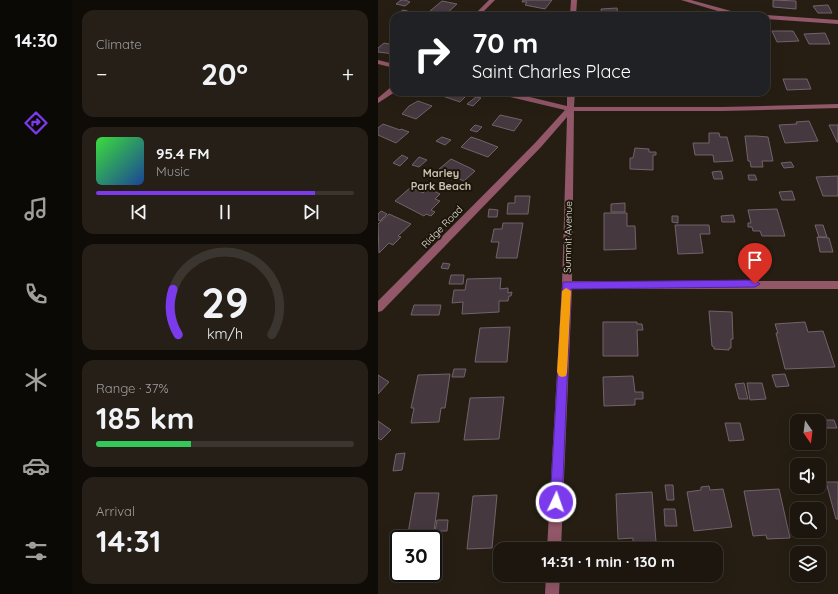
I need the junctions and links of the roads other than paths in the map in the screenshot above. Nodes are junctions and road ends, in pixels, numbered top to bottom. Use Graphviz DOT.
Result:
graph roads {
  1 [pos="492,0"];
  2 [pos="574,0"];
  3 [pos="684,0"];
  4 [pos="480,12"];
  5 [pos="573,12"];
  6 [pos="727,12"];
  7 [pos="770,17"];
  8 [pos="838,22"];
  9 [pos="378,62"];
  10 [pos="390,65"];
  11 [pos="390,92"];
  12 [pos="516,96"];
  13 [pos="571,96"];
  14 [pos="378,101"];
  15 [pos="838,106"];
  16 [pos="570,109"];
  17 [pos="567,285"];
  18 [pos="838,285"];
  19 [pos="378,308"];
  20 [pos="554,542"];
  21 [pos="553,582"];
  22 [pos="552,594"];
  1 -- 4 [label="street"];
  2 -- 5 [label="street"];
  3 -- 6 [label="street"];
  7 -- 8 [label="street"];
  9 -- 10 [label="street"];
  11 -- 14 [label="street"];
  12 -- 16 [label="street"];
  13 -- 16 [label="street, Summit Avenue"];
  15 -- 16 [label="street"];
  16 -- 17 [label="street, Summit Avenue"];
  16 -- 19 [label="street, Ridge Road"];
  17 -- 18 [label="street"];
  17 -- 20 [label="street, Summit Avenue"];
  21 -- 22 [label="street"];
}
